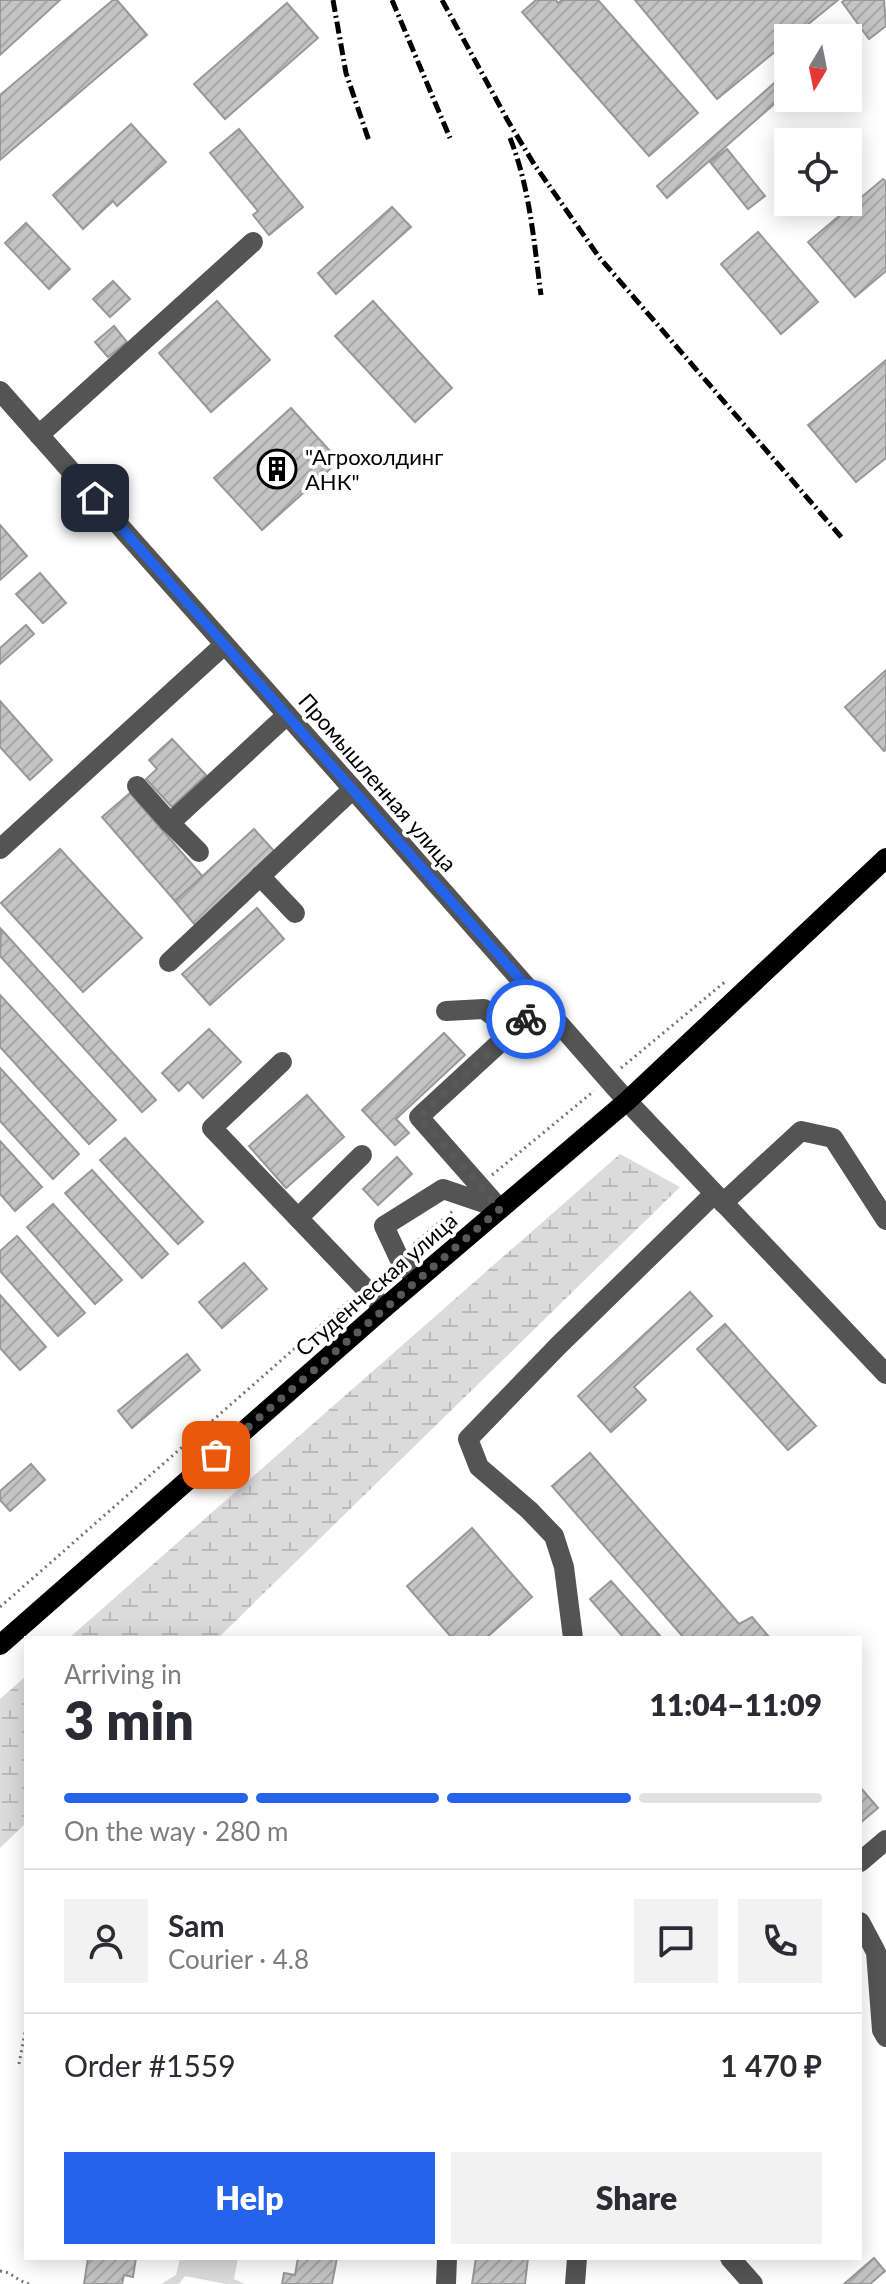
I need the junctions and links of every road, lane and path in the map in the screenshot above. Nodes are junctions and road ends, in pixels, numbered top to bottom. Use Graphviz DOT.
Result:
graph roads {
  1 [pos="253,242"];
  2 [pos="0,391"];
  3 [pos="39,435"];
  4 [pos="224,645"];
  5 [pos="287,715"];
  6 [pos="137,786"];
  7 [pos="353,789"];
  8 [pos="170,823"];
  9 [pos="0,849"];
  10 [pos="199,852"];
  11 [pos="886,858"];
  12 [pos="260,876"];
  13 [pos="295,913"];
  14 [pos="169,962"];
  15 [pos="736,973"];
  16 [pos="542,1004"];
  17 [pos="446,1011"];
  18 [pos="513,1031"];
  19 [pos="282,1062"];
  20 [pos="608,1079"];
  21 [pos="627,1101"];
  22 [pos="362,1155"];
  23 [pos="474,1192"];
  24 [pos="718,1198"];
  25 [pos="500,1209"];
  26 [pos="298,1218"];
  27 [pos="886,1220"];
  28 [pos="399,1258"];
  29 [pos="416,1280"];
  30 [pos="364,1287"];
  31 [pos="384,1308"];
  32 [pos="886,1374"];
  33 [pos="0,1607"];
  34 [pos="573,1636"];
  35 [pos="0,1645"];
  36 [pos="886,1840"];
  37 [pos="862,1860"];
  38 [pos="862,1926"];
  39 [pos="886,2037"];
  40 [pos="24,2038"];
  41 [pos="19,2064"];
  42 [pos="447,2260"];
  43 [pos="577,2260"];
  44 [pos="732,2260"];
  45 [pos="0,2271"];
  46 [pos="31,2284"];
  47 [pos="446,2284"];
  48 [pos="575,2284"];
  49 [pos="753,2284"];
  1 -- 3 [label="street"];
  2 -- 3 [label="street, Промышленная улица"];
  3 -- 4 [label="street, Промышленная улица"];
  4 -- 5 [label="street, Промышленная улица"];
  4 -- 9 [label="street"];
  5 -- 7 [label="street, Промышленная улица"];
  5 -- 8 [label="street"];
  6 -- 8 [label="street"];
  7 -- 12 [label="street"];
  7 -- 16 [label="street, Промышленная улица"];
  8 -- 10 [label="street"];
  11 -- 21 [label="main road, Студенческая улица"];
  12 -- 13 [label="street"];
  12 -- 14 [label="street"];
  15 -- 20 [label="path"];
  16 -- 18 [label="street"];
  16 -- 20 [label="street, Промышленная улица"];
  17 -- 18 [label="street"];
  18 -- 23 [label="street"];
  19 -- 26 [label="street"];
  20 -- 21 [label="street, Промышленная улица"];
  20 -- 23 [label="path"];
  21 -- 24 [label="street, Промышленная улица"];
  21 -- 25 [label="main road, Студенческая улица"];
  22 -- 26 [label="street"];
  23 -- 25 [label="street"];
  23 -- 28 [label="path"];
  23 -- 28 [label="street"];
  24 -- 27 [label="street"];
  24 -- 32 [label="street, Промышленная улица"];
  24 -- 34 [label="street"];
  25 -- 29 [label="main road, Студенческая улица"];
  26 -- 30 [label="street"];
  28 -- 29 [label="street"];
  29 -- 31 [label="main road, Студенческая улица"];
  30 -- 31 [label="street"];
  30 -- 33 [label="path"];
  31 -- 35 [label="main road, Студенческая улица"];
  36 -- 37 [label="street"];
  38 -- 39 [label="street"];
  40 -- 41 [label="path"];
  42 -- 47 [label="street"];
  43 -- 48 [label="street"];
  44 -- 49 [label="street"];
  45 -- 46 [label="path"];
}
